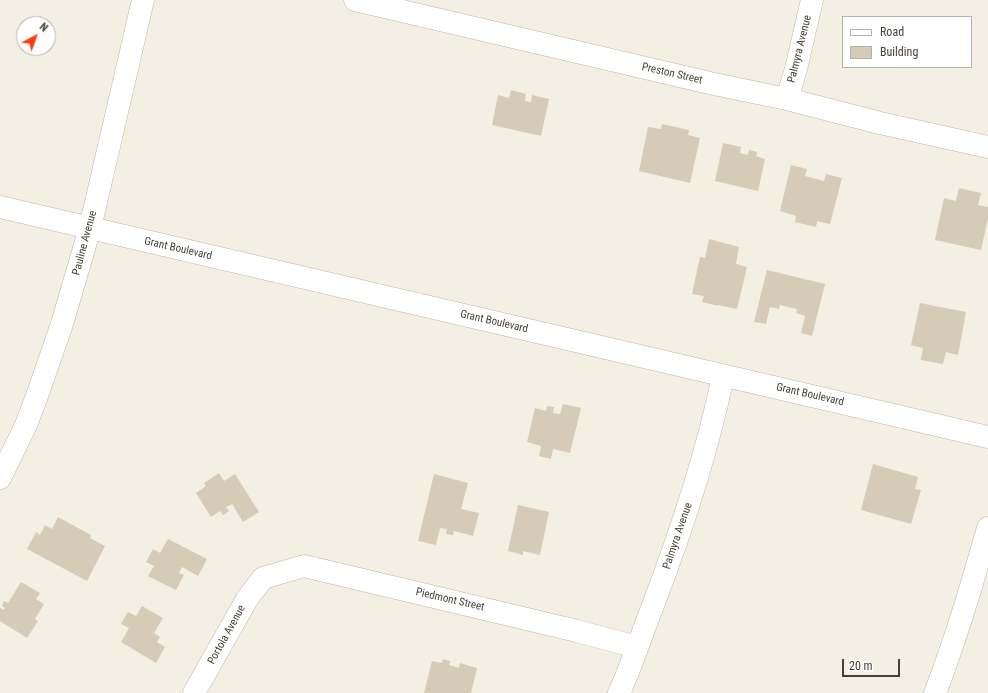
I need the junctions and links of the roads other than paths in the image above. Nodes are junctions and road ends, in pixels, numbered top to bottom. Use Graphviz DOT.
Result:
graph roads {
  1 [pos="143,0"];
  2 [pos="355,0"];
  3 [pos="812,0"];
  4 [pos="787,99"];
  5 [pos="988,147"];
  6 [pos="0,207"];
  7 [pos="90,228"];
  8 [pos="723,376"];
  9 [pos="988,437"];
  10 [pos="0,478"];
  11 [pos="988,528"];
  12 [pos="263,578"];
  13 [pos="637,647"];
  14 [pos="194,693"];
  15 [pos="619,693"];
  16 [pos="935,693"];
  1 -- 7 [label="street, Pauline Avenue"];
  2 -- 4 [label="street, Preston Street"];
  3 -- 4 [label="street, Palmyra Avenue"];
  4 -- 5 [label="street, Preston Street"];
  6 -- 7 [label="street, Grant Boulevard"];
  7 -- 8 [label="street, Grant Boulevard"];
  7 -- 10 [label="street, Pauline Avenue"];
  8 -- 9 [label="street, Grant Boulevard"];
  8 -- 13 [label="street, Palmyra Avenue"];
  11 -- 16 [label="street"];
  12 -- 13 [label="street, Piedmont Street"];
  12 -- 14 [label="street, Portola Avenue"];
  13 -- 15 [label="street, Palmyra Avenue"];
}
